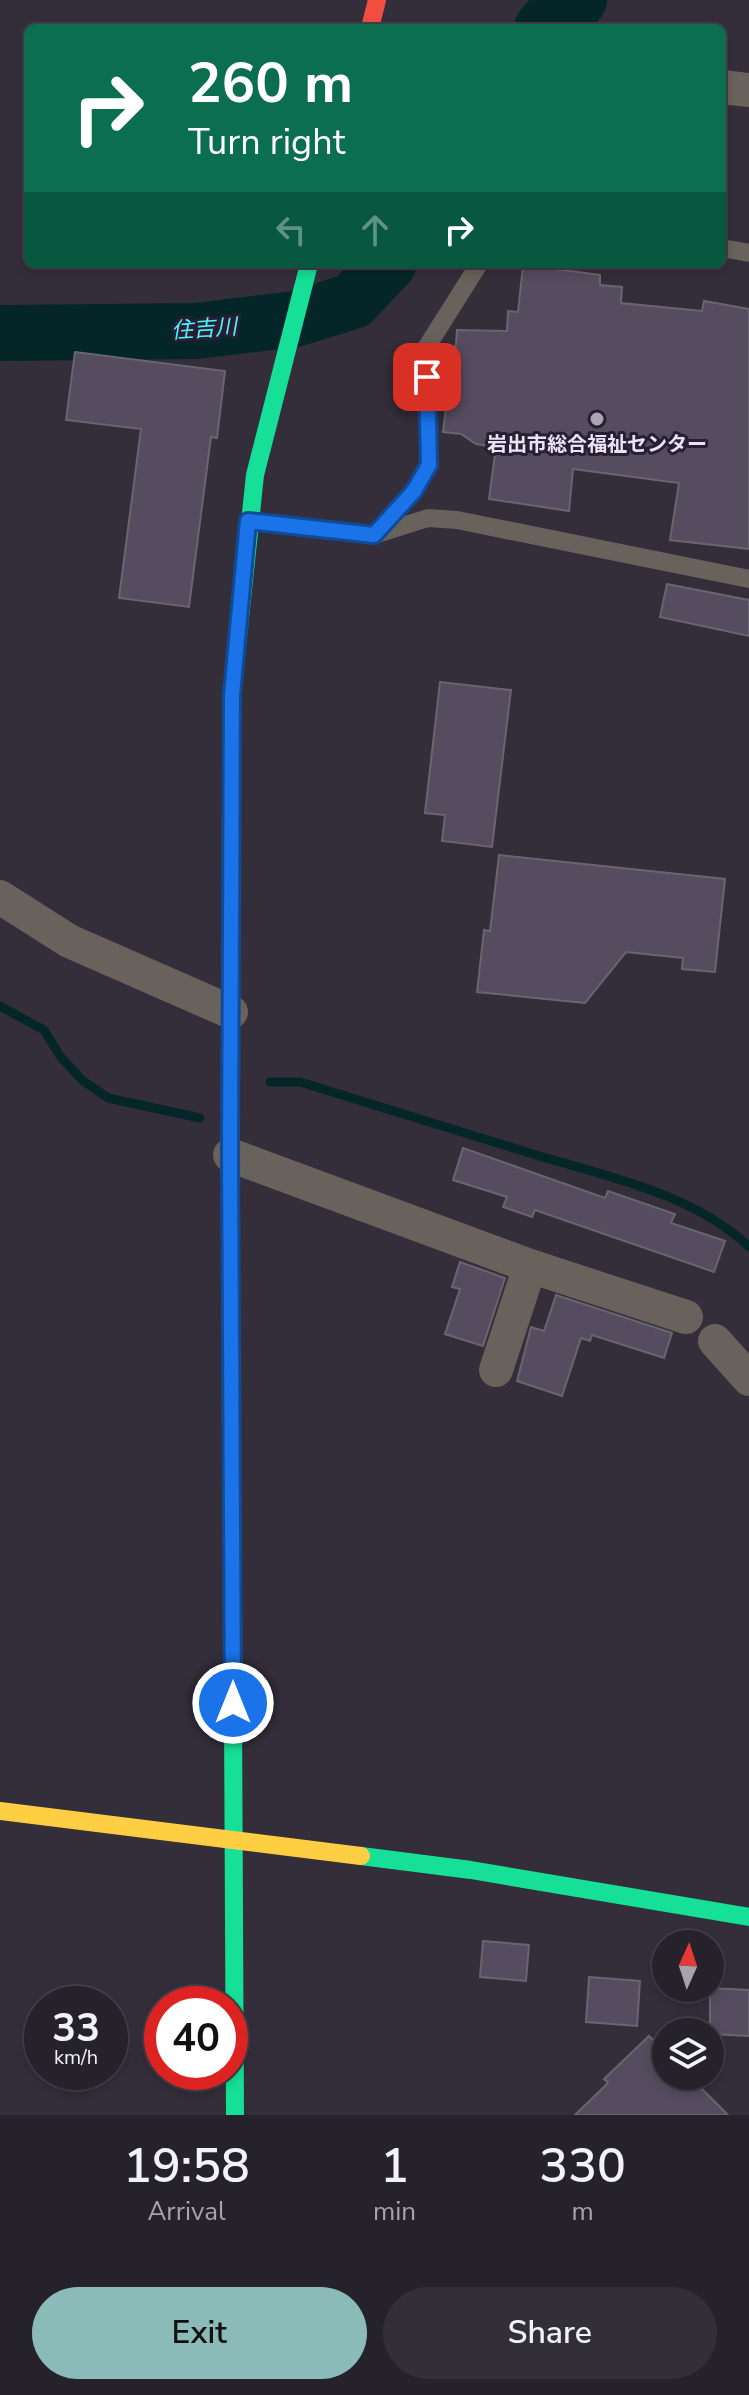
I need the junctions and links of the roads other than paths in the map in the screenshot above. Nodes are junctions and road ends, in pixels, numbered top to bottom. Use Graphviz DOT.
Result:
graph roads {
  1 [pos="377,0"];
  2 [pos="371,24"];
  3 [pos="726,87"];
  4 [pos="749,90"];
  5 [pos="726,249"];
  6 [pos="749,253"];
  7 [pos="308,268"];
  8 [pos="476,268"];
  9 [pos="248,521"];
  10 [pos="374,535"];
  11 [pos="749,579"];
  12 [pos="0,897"];
  13 [pos="231,1012"];
  14 [pos="230,1155"];
  15 [pos="530,1266"];
  16 [pos="686,1317"];
  17 [pos="715,1341"];
  18 [pos="496,1370"];
  19 [pos="749,1379"];
  20 [pos="0,1811"];
  21 [pos="233,1840"];
  22 [pos="749,1917"];
  23 [pos="235,2115"];
  1 -- 2 [label="street"];
  3 -- 4 [label="street"];
  5 -- 6 [label="lane"];
  7 -- 9 [label="street"];
  8 -- 10 [label="lane"];
  9 -- 10 [label="lane"];
  9 -- 13 [label="street"];
  10 -- 11 [label="lane"];
  12 -- 13 [label="street"];
  13 -- 14 [label="street"];
  14 -- 15 [label="street"];
  14 -- 21 [label="street"];
  15 -- 16 [label="street"];
  15 -- 18 [label="street"];
  17 -- 19 [label="street"];
  20 -- 21 [label="street"];
  21 -- 22 [label="street"];
  21 -- 23 [label="street"];
}
